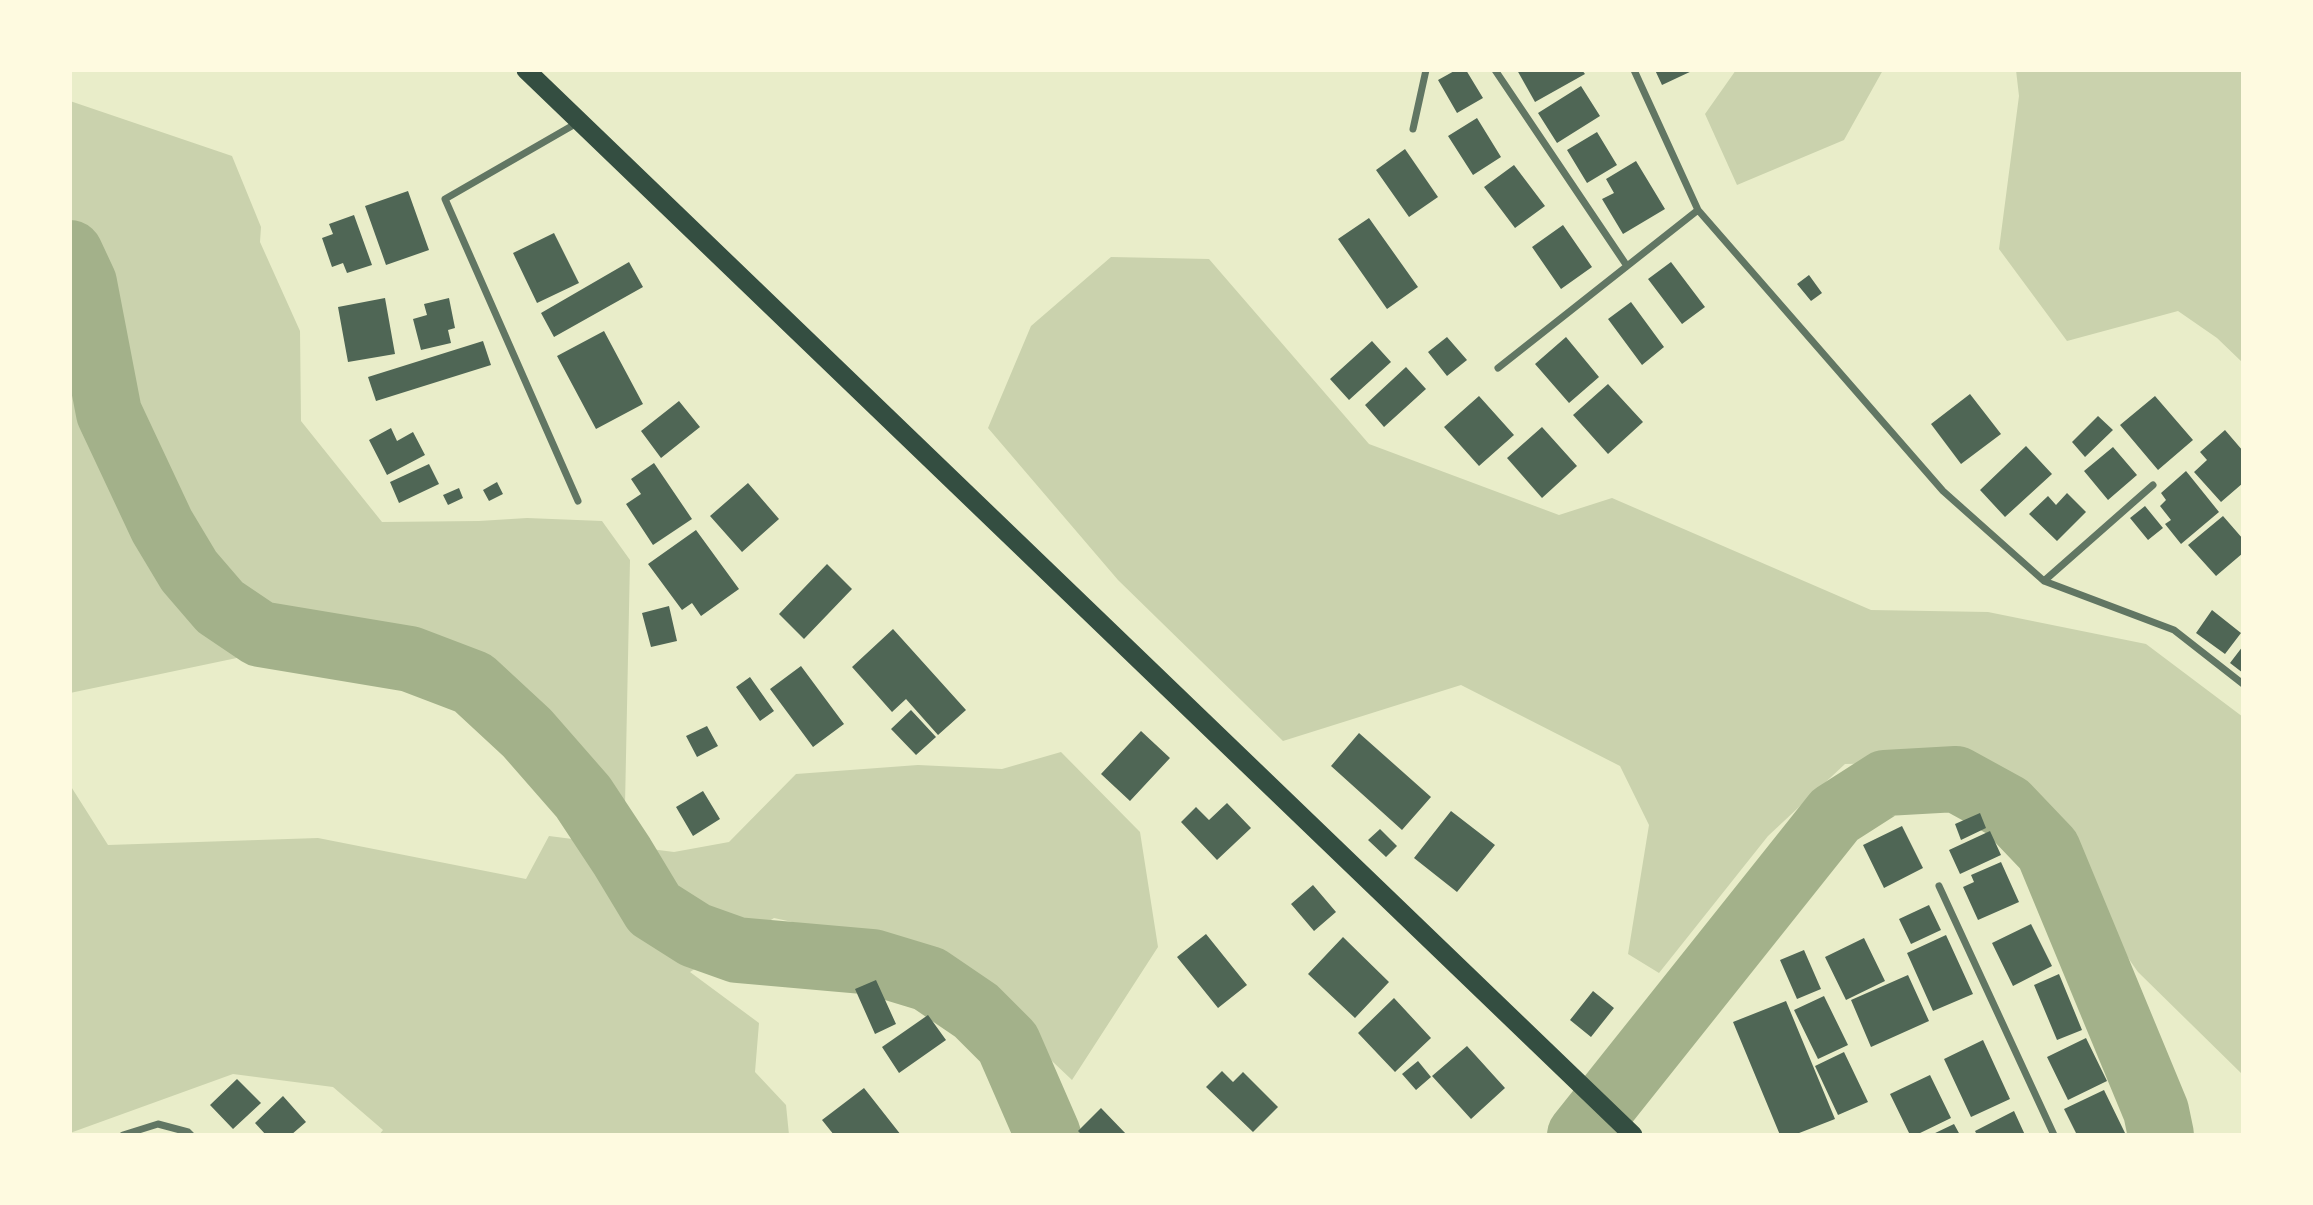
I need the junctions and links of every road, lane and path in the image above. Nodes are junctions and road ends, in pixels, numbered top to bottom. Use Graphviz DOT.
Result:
graph roads {
  1 [pos="526,70"];
  2 [pos="1426,70"];
  3 [pos="1495,70"];
  4 [pos="1634,70"];
  5 [pos="580,122"];
  6 [pos="1413,129"];
  7 [pos="1698,210"];
  8 [pos="1627,266"];
  9 [pos="1497,368"];
  10 [pos="2153,485"];
  11 [pos="578,501"];
  12 [pos="2044,581"];
  13 [pos="2243,684"];
  14 [pos="1939,886"];
  15 [pos="123,1135"];
  16 [pos="191,1135"];
  17 [pos="1633,1135"];
  18 [pos="2054,1135"];
  1 -- 5 [label="highway"];
  2 -- 6 [label="street"];
  3 -- 8 [label="street"];
  4 -- 7 [label="street"];
  5 -- 11 [label="street"];
  5 -- 17 [label="highway"];
  7 -- 8 [label="street"];
  7 -- 12 [label="street"];
  8 -- 9 [label="street"];
  10 -- 12 [label="street"];
  12 -- 13 [label="street"];
  14 -- 18 [label="street"];
  15 -- 16 [label="street"];
}
